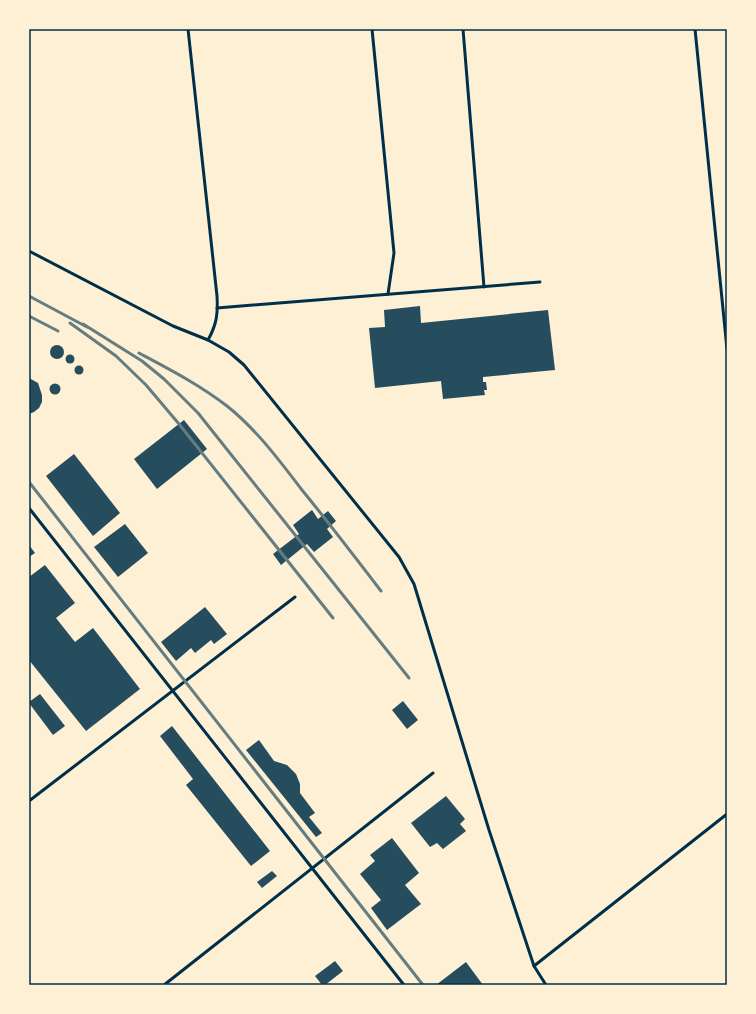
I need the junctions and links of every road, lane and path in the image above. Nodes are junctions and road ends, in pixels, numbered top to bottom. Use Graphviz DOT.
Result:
graph roads {
  1 [pos="188,29"];
  2 [pos="372,29"];
  3 [pos="463,29"];
  4 [pos="695,29"];
  5 [pos="29,251"];
  6 [pos="540,282"];
  7 [pos="484,287"];
  8 [pos="388,294"];
  9 [pos="217,308"];
  10 [pos="208,340"];
  11 [pos="727,349"];
  12 [pos="29,508"];
  13 [pos="295,596"];
  14 [pos="172,692"];
  15 [pos="433,773"];
  16 [pos="29,801"];
  17 [pos="727,814"];
  18 [pos="312,868"];
  19 [pos="534,966"];
  20 [pos="164,985"];
  21 [pos="404,985"];
  22 [pos="546,985"];
  1 -- 9 [label="lane"];
  2 -- 8 [label="lane"];
  3 -- 7 [label="lane"];
  4 -- 11 [label="lane"];
  5 -- 10 [label="lane"];
  6 -- 7 [label="lane"];
  7 -- 8 [label="lane"];
  8 -- 9 [label="lane"];
  9 -- 10 [label="lane"];
  10 -- 19 [label="lane"];
  12 -- 14 [label="lane"];
  13 -- 14 [label="lane"];
  14 -- 16 [label="lane"];
  14 -- 18 [label="lane"];
  15 -- 18 [label="lane"];
  17 -- 19 [label="lane"];
  18 -- 20 [label="lane"];
  18 -- 21 [label="lane"];
  19 -- 22 [label="lane"];
}
